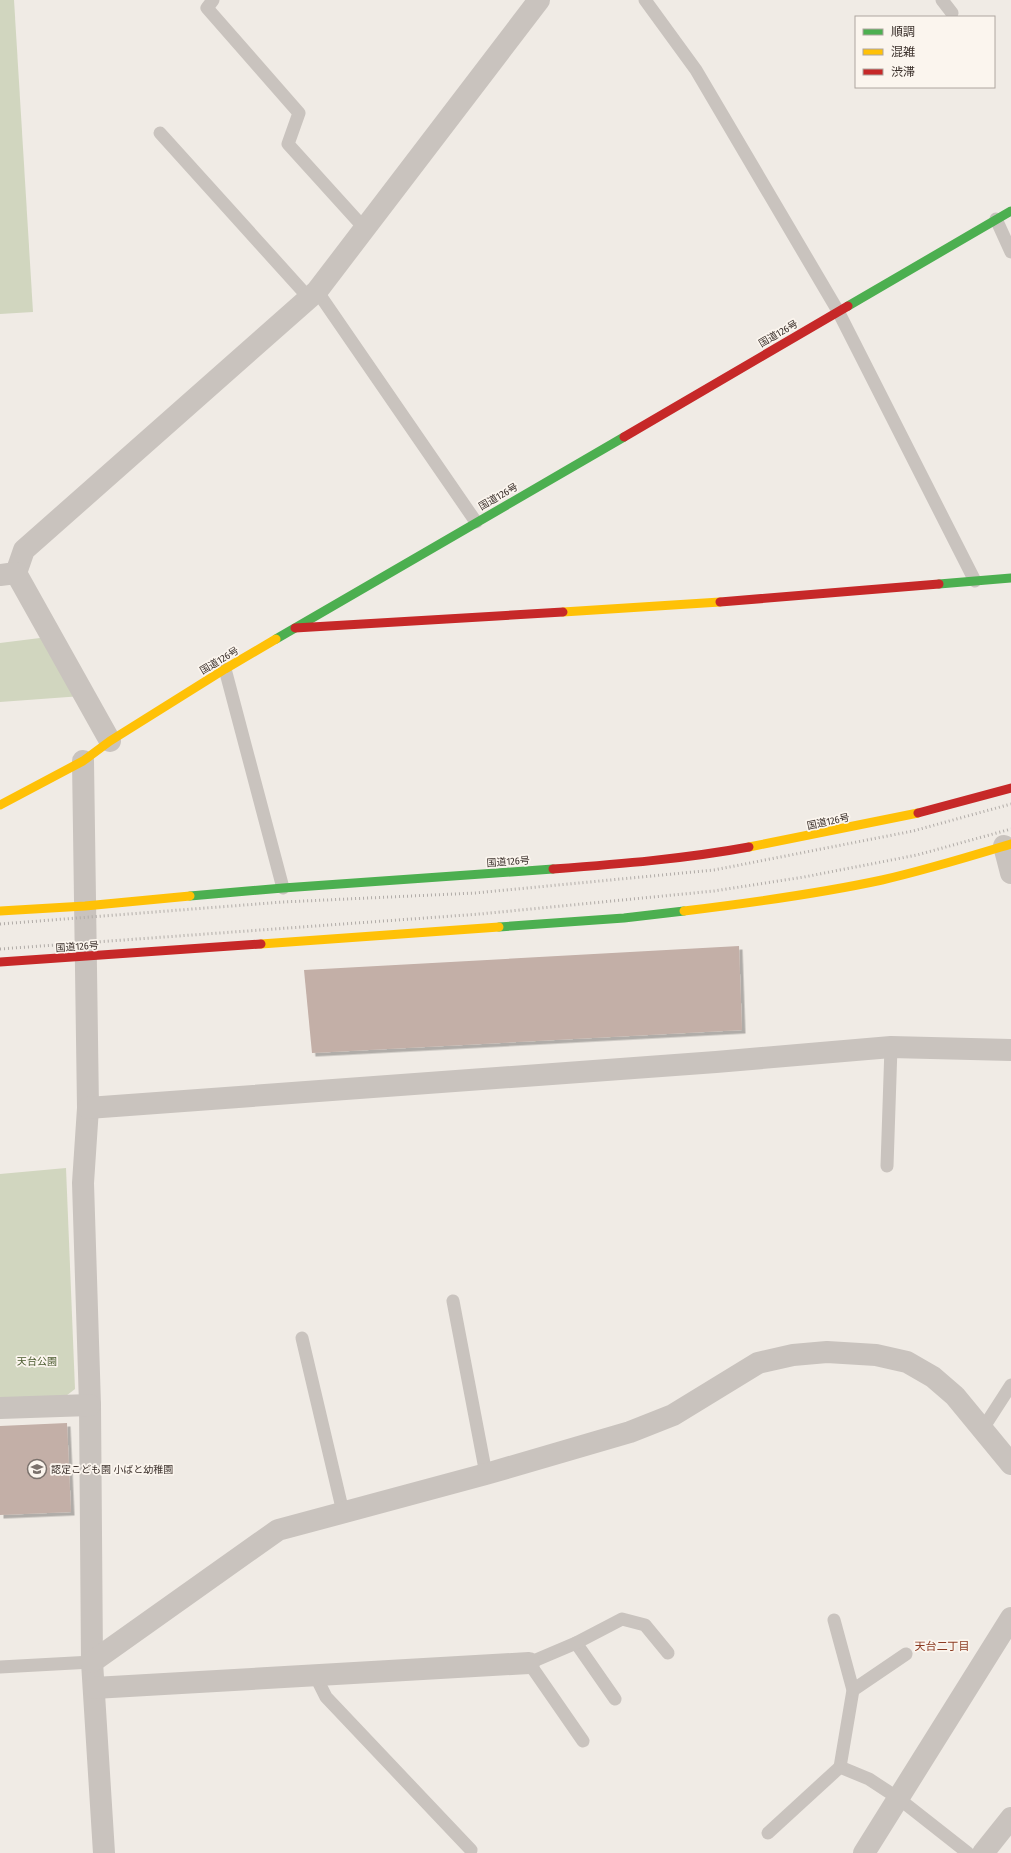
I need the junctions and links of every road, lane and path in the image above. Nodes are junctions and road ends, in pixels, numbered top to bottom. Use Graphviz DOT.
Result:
graph roads {
  1 [pos="213,0"];
  2 [pos="539,0"];
  3 [pos="645,0"];
  4 [pos="942,0"];
  5 [pos="952,13"];
  6 [pos="160,133"];
  7 [pos="1011,211"];
  8 [pos="996,220"];
  9 [pos="365,229"];
  10 [pos="1011,252"];
  11 [pos="313,294"];
  12 [pos="838,311"];
  13 [pos="476,522"];
  14 [pos="8,574"];
  15 [pos="1011,578"];
  16 [pos="975,581"];
  17 [pos="295,628"];
  18 [pos="225,669"];
  19 [pos="110,741"];
  20 [pos="83,761"];
  21 [pos="1011,788"];
  22 [pos="0,805"];
  23 [pos="1008,845"];
  24 [pos="1011,873"];
  25 [pos="283,888"];
  26 [pos="85,906"];
  27 [pos="0,912"];
  28 [pos="86,956"];
  29 [pos="0,962"];
  30 [pos="891,1047"];
  31 [pos="1011,1050"];
  32 [pos="88,1108"];
  33 [pos="887,1166"];
  34 [pos="453,1301"];
  35 [pos="302,1338"];
  36 [pos="1011,1385"];
  37 [pos="90,1405"];
  38 [pos="0,1408"];
  39 [pos="982,1430"];
  40 [pos="1011,1464"];
  41 [pos="486,1474"];
  42 [pos="343,1512"];
  43 [pos="1011,1618"];
  44 [pos="834,1620"];
  45 [pos="576,1643"];
  46 [pos="668,1653"];
  47 [pos="906,1654"];
  48 [pos="92,1662"];
  49 [pos="529,1663"];
  50 [pos="0,1667"];
  51 [pos="315,1675"];
  52 [pos="94,1688"];
  53 [pos="853,1690"];
  54 [pos="615,1699"];
  55 [pos="583,1741"];
  56 [pos="840,1767"];
  57 [pos="898,1798"];
  58 [pos="1011,1818"];
  59 [pos="768,1834"];
  60 [pos="471,1850"];
  61 [pos="104,1853"];
  62 [pos="864,1853"];
  63 [pos="968,1853"];
  64 [pos="984,1853"];
  1 -- 9 [label="lane"];
  2 -- 9 [label="street"];
  3 -- 12 [label="lane"];
  4 -- 5 [label="lane"];
  6 -- 11 [label="lane"];
  7 -- 8 [label="main road, 国道126号"];
  8 -- 10 [label="lane"];
  8 -- 12 [label="main road, 国道126号"];
  9 -- 11 [label="street"];
  11 -- 13 [label="lane"];
  11 -- 14 [label="street"];
  12 -- 13 [label="main road, 国道126号"];
  12 -- 16 [label="lane"];
  13 -- 17 [label="main road, 国道126号"];
  14 -- 19 [label="street"];
  15 -- 16 [label="main road"];
  16 -- 17 [label="main road"];
  17 -- 18 [label="main road, 国道126号"];
  18 -- 19 [label="main road, 国道126号"];
  18 -- 25 [label="lane"];
  19 -- 20 [label="main road, 国道126号"];
  20 -- 22 [label="main road, 国道126号"];
  20 -- 26 [label="street"];
  21 -- 25 [label="main road, 国道126号"];
  23 -- 24 [label="street"];
  23 -- 28 [label="main road, 国道126号"];
  25 -- 26 [label="main road, 国道126号"];
  26 -- 27 [label="main road, 国道126号"];
  26 -- 28 [label="street"];
  28 -- 29 [label="main road, 国道126号"];
  28 -- 32 [label="street"];
  30 -- 31 [label="street"];
  30 -- 32 [label="street"];
  30 -- 33 [label="lane"];
  32 -- 37 [label="street"];
  34 -- 41 [label="lane"];
  35 -- 42 [label="lane"];
  36 -- 39 [label="lane"];
  37 -- 38 [label="street"];
  37 -- 48 [label="street"];
  39 -- 40 [label="street"];
  39 -- 41 [label="street"];
  41 -- 42 [label="street"];
  42 -- 48 [label="street"];
  43 -- 57 [label="street"];
  44 -- 53 [label="lane"];
  45 -- 46 [label="lane"];
  45 -- 49 [label="lane"];
  45 -- 54 [label="lane"];
  47 -- 53 [label="lane"];
  48 -- 50 [label="lane"];
  48 -- 52 [label="street"];
  49 -- 51 [label="street"];
  49 -- 55 [label="lane"];
  51 -- 52 [label="street"];
  51 -- 60 [label="lane"];
  52 -- 61 [label="street"];
  53 -- 56 [label="lane"];
  56 -- 57 [label="lane"];
  56 -- 59 [label="lane"];
  57 -- 62 [label="street"];
  57 -- 63 [label="lane"];
  58 -- 64 [label="street"];
}
